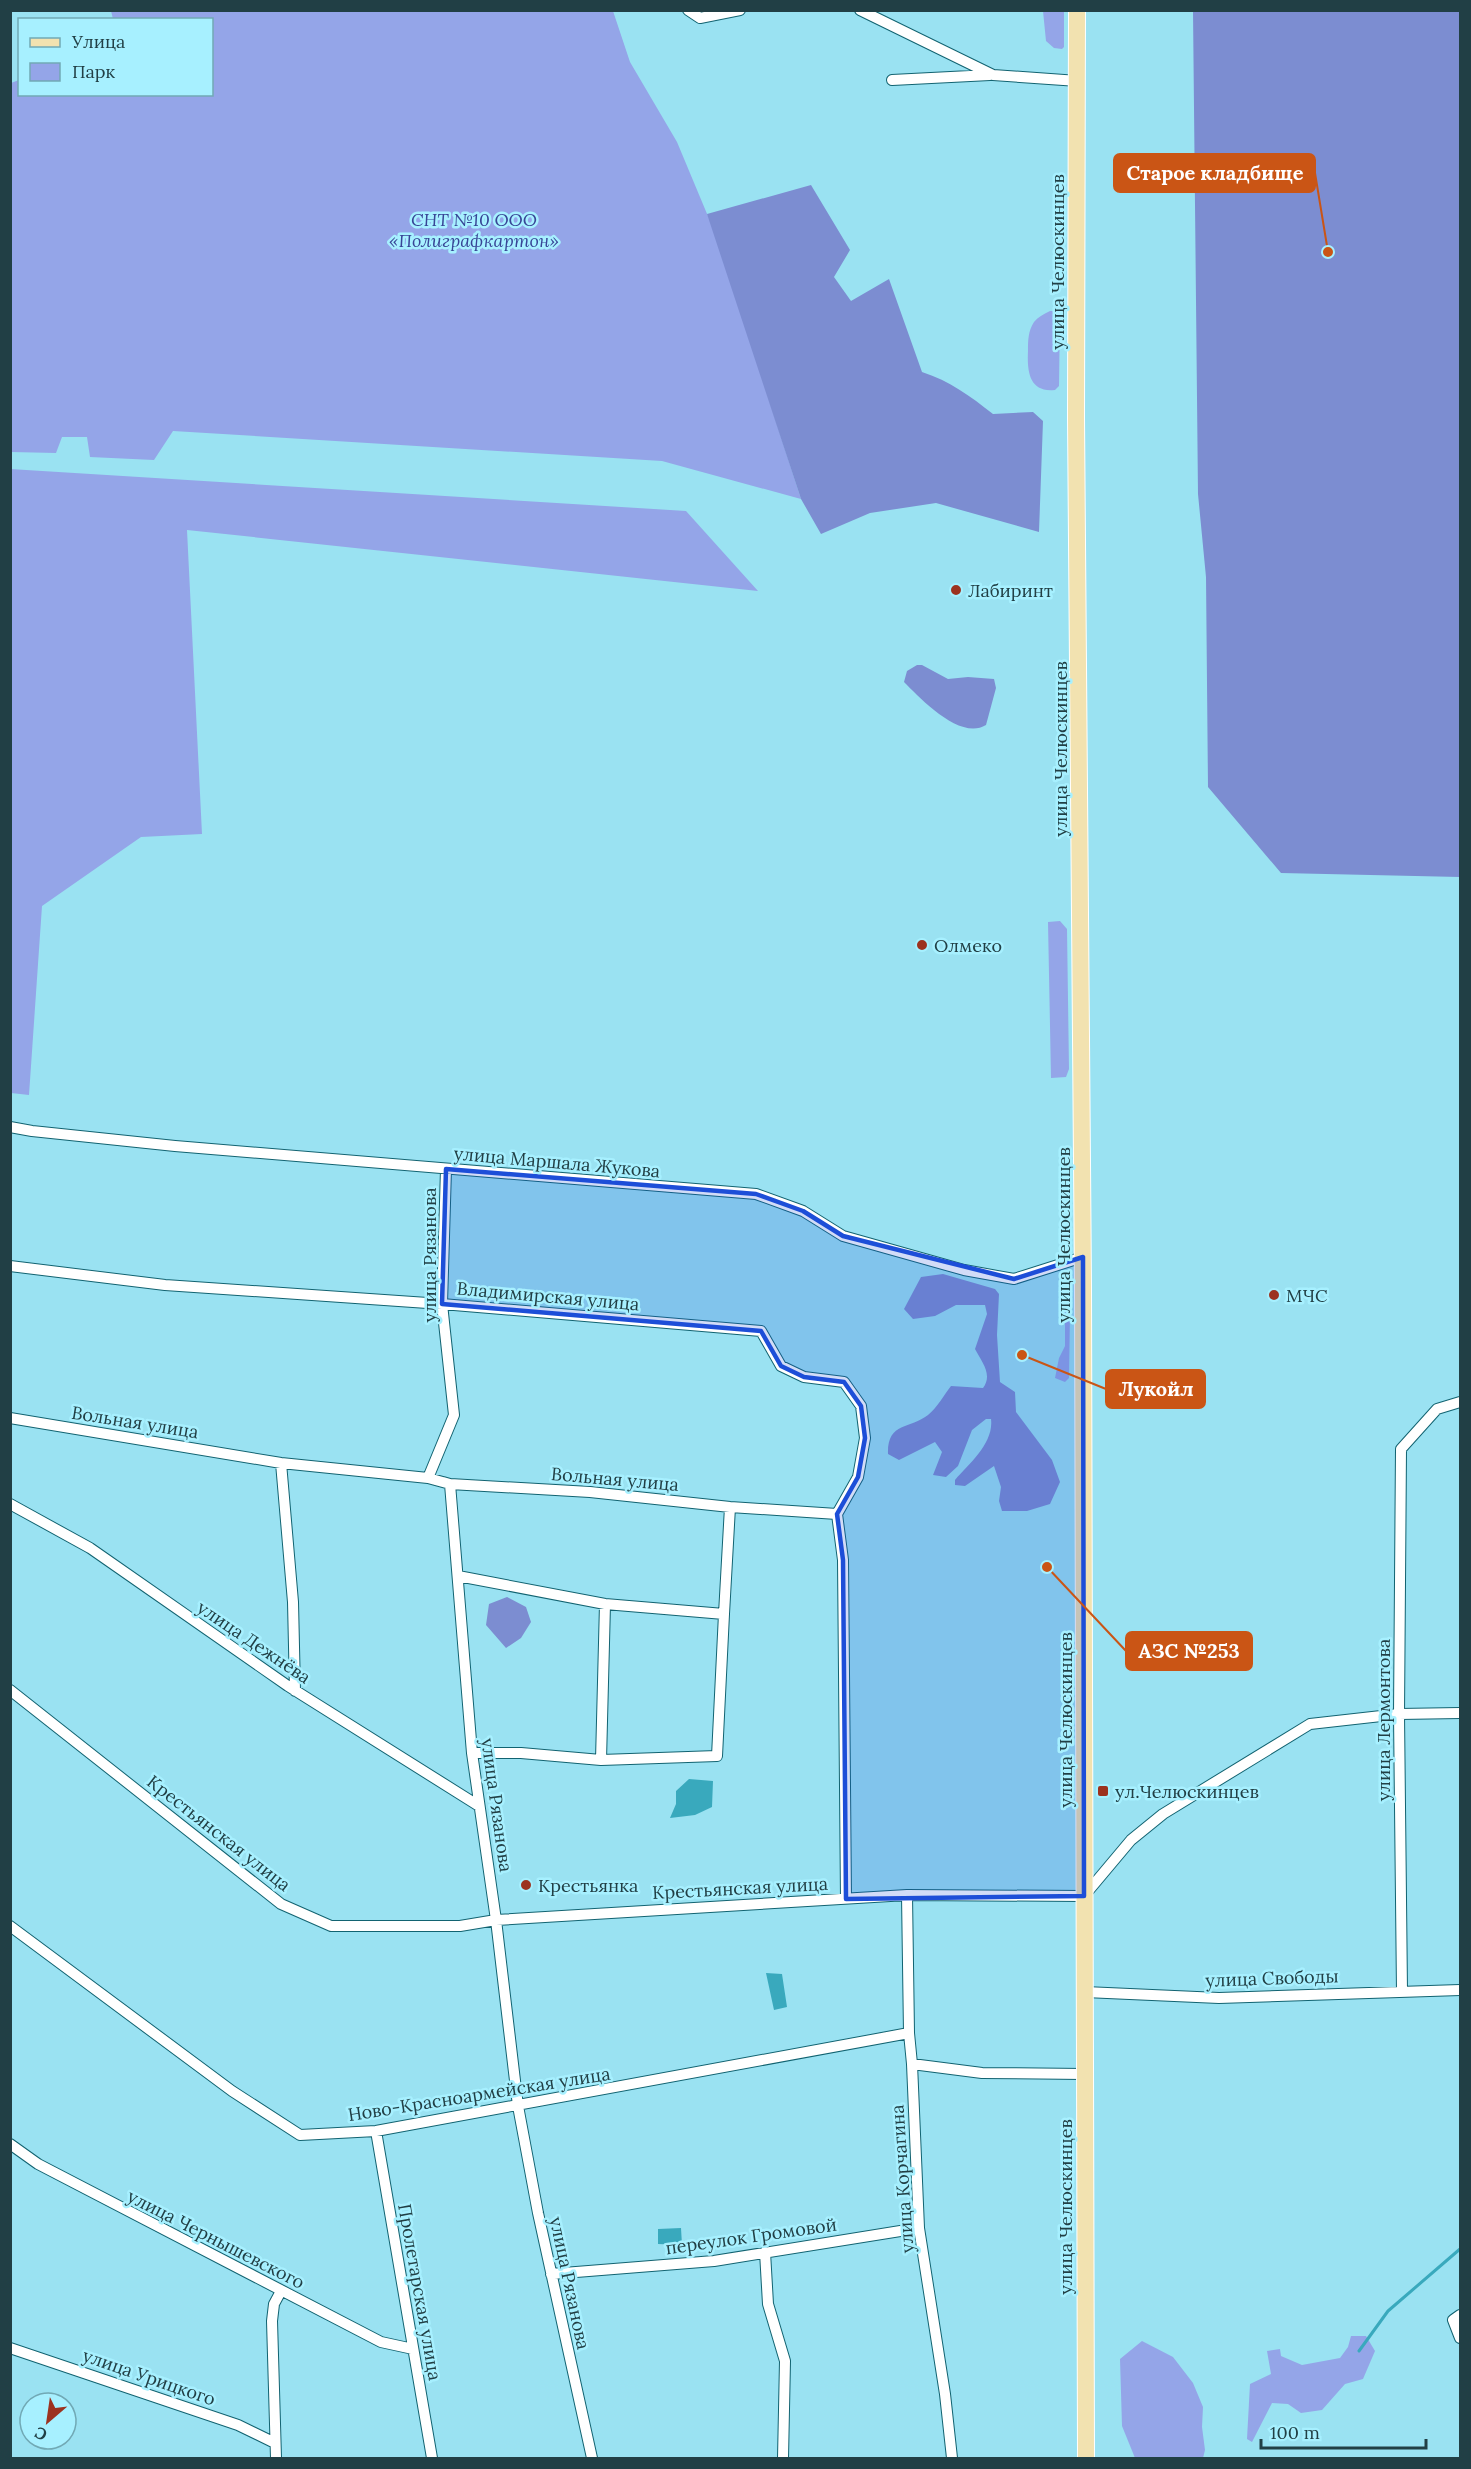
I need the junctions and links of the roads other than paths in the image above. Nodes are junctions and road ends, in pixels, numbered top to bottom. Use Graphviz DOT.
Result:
graph roads {
  1 [pos="688,10"];
  2 [pos="740,10"];
  3 [pos="860,10"];
  4 [pos="1077,10"];
  5 [pos="993,75"];
  6 [pos="892,80"];
  7 [pos="1078,81"];
  8 [pos="10,1127"];
  9 [pos="446,1169"];
  10 [pos="1083,1257"];
  11 [pos="10,1266"];
  12 [pos="442,1304"];
  13 [pos="1461,1402"];
  14 [pos="10,1418"];
  15 [pos="281,1463"];
  16 [pos="428,1478"];
  17 [pos="450,1484"];
  18 [pos="10,1504"];
  19 [pos="730,1507"];
  20 [pos="837,1515"];
  21 [pos="458,1576"];
  22 [pos="605,1604"];
  23 [pos="724,1614"];
  24 [pos="10,1690"];
  25 [pos="295,1690"];
  26 [pos="1461,1713"];
  27 [pos="1399,1714"];
  28 [pos="472,1753"];
  29 [pos="601,1760"];
  30 [pos="480,1806"];
  31 [pos="907,1895"];
  32 [pos="1084,1896"];
  33 [pos="846,1899"];
  34 [pos="496,1920"];
  35 [pos="10,1926"];
  36 [pos="1461,1990"];
  37 [pos="1402,1991"];
  38 [pos="1085,1992"];
  39 [pos="909,2033"];
  40 [pos="912,2064"];
  41 [pos="1084,2074"];
  42 [pos="518,2106"];
  43 [pos="376,2131"];
  44 [pos="10,2144"];
  45 [pos="919,2228"];
  46 [pos="765,2252"];
  47 [pos="551,2274"];
  48 [pos="280,2291"];
  49 [pos="1461,2315"];
  50 [pos="1461,2338"];
  51 [pos="10,2348"];
  52 [pos="413,2349"];
  53 [pos="275,2443"];
  54 [pos="276,2458"];
  55 [pos="432,2458"];
  56 [pos="591,2458"];
  57 [pos="783,2458"];
  58 [pos="952,2458"];
  59 [pos="1086,2458"];
  1 -- 2 [label="street"];
  3 -- 5 [label="street"];
  4 -- 7 [label="main road, улица Челюскинцев"];
  5 -- 6 [label="street"];
  5 -- 7 [label="street"];
  7 -- 10 [label="main road, улица Челюскинцев"];
  8 -- 9 [label="street, улица Маршала Жукова"];
  9 -- 10 [label="street, улица Маршала Жукова"];
  9 -- 12 [label="street, улица Рязанова"];
  10 -- 32 [label="main road, улица Челюскинцев"];
  11 -- 12 [label="street, Владимирская улица"];
  12 -- 16 [label="street, улица Рязанова"];
  12 -- 20 [label="street, Владимирская улица"];
  13 -- 27 [label="street, улица Лермонтова"];
  14 -- 15 [label="street, Вольная улица"];
  15 -- 16 [label="street, Вольная улица"];
  15 -- 25 [label="street"];
  16 -- 17 [label="street"];
  17 -- 19 [label="street, Вольная улица"];
  17 -- 21 [label="street, улица Рязанова"];
  18 -- 25 [label="street, улица Дежнёва"];
  19 -- 20 [label="street, Вольная улица"];
  19 -- 23 [label="street"];
  20 -- 33 [label="street"];
  21 -- 22 [label="street"];
  21 -- 28 [label="street, улица Рязанова"];
  22 -- 23 [label="street"];
  22 -- 29 [label="street"];
  23 -- 29 [label="street"];
  24 -- 34 [label="street, Крестьянская улица"];
  25 -- 30 [label="street, улица Дежнёва"];
  26 -- 27 [label="street"];
  27 -- 32 [label="street"];
  27 -- 37 [label="street, улица Лермонтова"];
  28 -- 29 [label="street"];
  28 -- 30 [label="street, улица Рязанова"];
  30 -- 34 [label="street, улица Рязанова"];
  31 -- 32 [label="street, Крестьянская улица"];
  31 -- 33 [label="street, Крестьянская улица"];
  31 -- 39 [label="street, улица Корчагина"];
  32 -- 38 [label="main road, улица Челюскинцев"];
  33 -- 34 [label="street, Крестьянская улица"];
  34 -- 42 [label="street, улица Рязанова"];
  35 -- 43 [label="street, Ново-Красноармейская улица"];
  36 -- 37 [label="street, улица Свободы"];
  37 -- 38 [label="street, улица Свободы"];
  38 -- 41 [label="main road, улица Челюскинцев"];
  39 -- 40 [label="street, улица Корчагина"];
  39 -- 42 [label="street, Ново-Красноармейская улица"];
  40 -- 41 [label="street"];
  40 -- 45 [label="street, улица Корчагина"];
  41 -- 59 [label="main road, улица Челюскинцев"];
  42 -- 43 [label="street, Ново-Красноармейская улица"];
  42 -- 47 [label="street, улица Рязанова"];
  43 -- 52 [label="street, Пролетарская улица"];
  44 -- 48 [label="street, улица Чернышевского"];
  45 -- 46 [label="street, переулок Громовой"];
  45 -- 58 [label="street, улица Корчагина"];
  46 -- 47 [label="street, переулок Громовой"];
  46 -- 57 [label="street"];
  47 -- 56 [label="street, улица Рязанова"];
  48 -- 52 [label="street, улица Чернышевского"];
  48 -- 53 [label="street"];
  49 -- 50 [label="street"];
  51 -- 53 [label="street, улица Урицкого"];
  52 -- 55 [label="street, Пролетарская улица"];
  53 -- 54 [label="street"];
}
